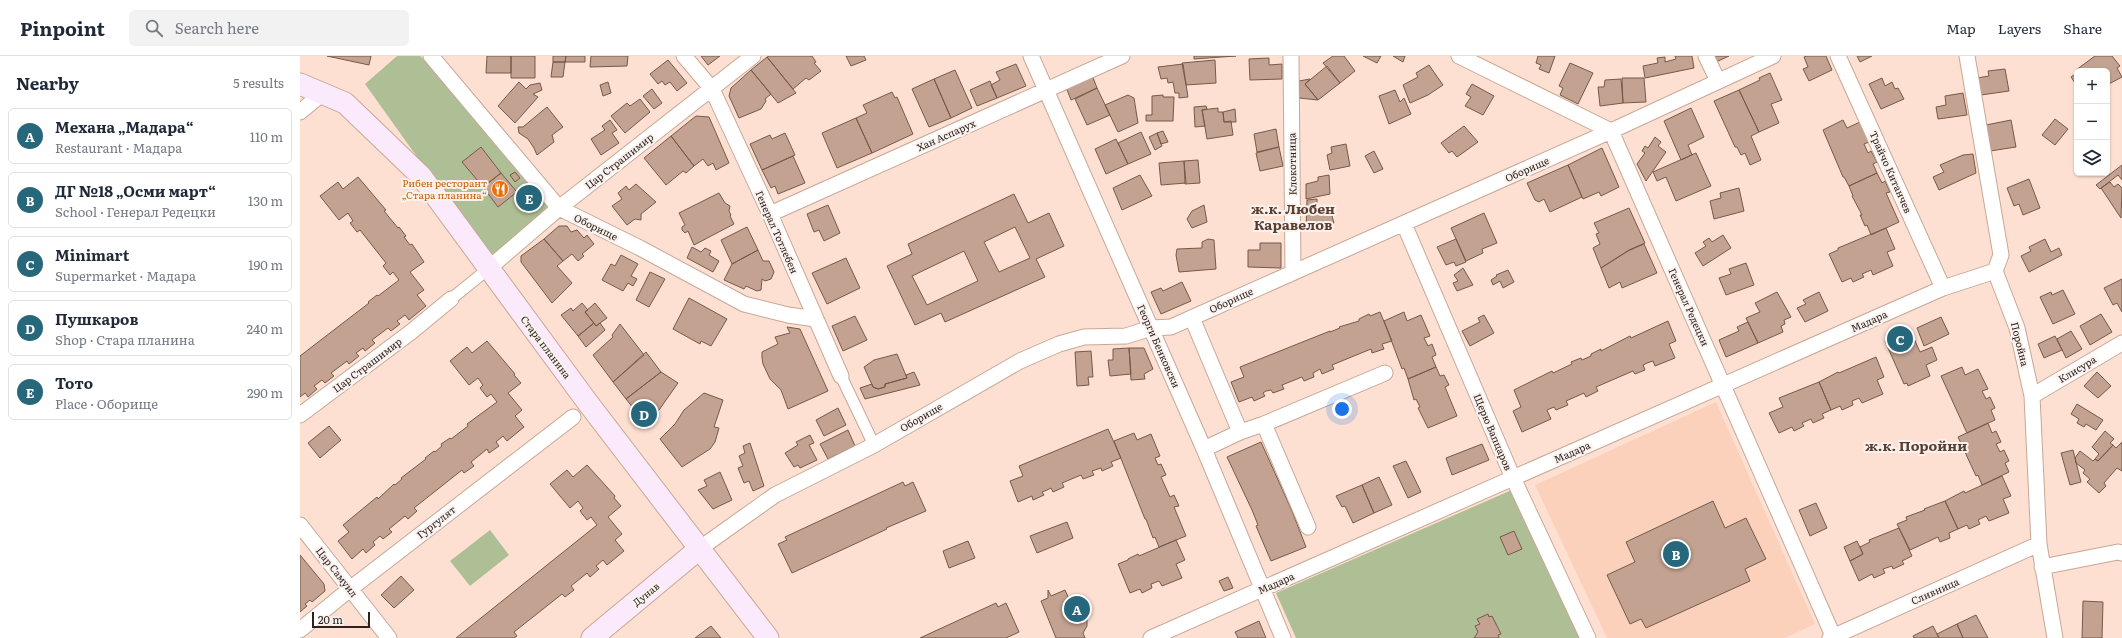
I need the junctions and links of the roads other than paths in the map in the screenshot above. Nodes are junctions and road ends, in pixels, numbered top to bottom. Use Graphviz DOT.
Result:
graph roads {
  1 [pos="431,56"];
  2 [pos="684,56"];
  3 [pos="753,56"];
  4 [pos="1031,56"];
  5 [pos="1122,56"];
  6 [pos="1291,56"];
  7 [pos="1459,56"];
  8 [pos="1706,56"];
  9 [pos="1773,56"];
  10 [pos="1838,56"];
  11 [pos="1967,56"];
  12 [pos="1718,81"];
  13 [pos="300,84"];
  14 [pos="712,90"];
  15 [pos="1047,90"];
  16 [pos="323,92"];
  17 [pos="300,112"];
  18 [pos="1611,131"];
  19 [pos="559,208"];
  20 [pos="770,214"];
  21 [pos="1404,224"];
  22 [pos="488,269"];
  23 [pos="1994,271"];
  24 [pos="1293,272"];
  25 [pos="1943,288"];
  26 [pos="451,299"];
  27 [pos="1192,318"];
  28 [pos="816,319"];
  29 [pos="1151,328"];
  30 [pos="2122,343"];
  31 [pos="1386,373"];
  32 [pos="841,376"];
  33 [pos="1724,385"];
  34 [pos="2032,396"];
  35 [pos="580,410"];
  36 [pos="300,415"];
  37 [pos="1264,424"];
  38 [pos="1240,432"];
  39 [pos="874,445"];
  40 [pos="1204,449"];
  41 [pos="1513,478"];
  42 [pos="301,527"];
  43 [pos="1308,527"];
  44 [pos="2040,544"];
  45 [pos="699,549"];
  46 [pos="2121,550"];
  47 [pos="2042,567"];
  48 [pos="350,589"];
  49 [pos="1263,589"];
  50 [pos="300,630"];
  51 [pos="389,638"];
  52 [pos="592,638"];
  53 [pos="768,638"];
  54 [pos="1151,638"];
  55 [pos="1283,638"];
  56 [pos="1588,638"];
  57 [pos="1833,638"];
  58 [pos="2055,638"];
  1 -- 19 [label="street, Оборище"];
  2 -- 14 [label="street, Генерал Тотлебен"];
  3 -- 14 [label="street, Цар Страшимир"];
  4 -- 15 [label="street, Георги Бенковски"];
  5 -- 15 [label="street, Хан Аспарух"];
  6 -- 24 [label="street, Клокотница"];
  7 -- 18 [label="street"];
  8 -- 12 [label="street"];
  9 -- 12 [label="street, Оборище"];
  10 -- 25 [label="street, Трайчо Китанчев"];
  11 -- 23 [label="street"];
  12 -- 18 [label="street, Оборище"];
  13 -- 16 [label="main road, Стара планина"];
  14 -- 19 [label="street, Цар Страшимир"];
  14 -- 20 [label="street, Генерал Тотлебен"];
  15 -- 20 [label="street, Хан Аспарух"];
  15 -- 29 [label="street, Георги Бенковски"];
  16 -- 17 [label="street"];
  16 -- 22 [label="main road, Стара планина"];
  18 -- 21 [label="street, Оборище"];
  18 -- 33 [label="street, Генерал Редецки"];
  19 -- 22 [label="street, Цар Страшимир"];
  19 -- 28 [label="street, Оборище"];
  20 -- 28 [label="street, Генерал Тотлебен"];
  21 -- 24 [label="street, Оборище"];
  21 -- 41 [label="street, Щерю Вапцаров"];
  22 -- 26 [label="street"];
  22 -- 35 [label="main road, Стара планина"];
  23 -- 25 [label="street, Мадара"];
  23 -- 34 [label="street, Поройна"];
  24 -- 27 [label="street, Оборище"];
  25 -- 33 [label="street, Мадара"];
  26 -- 36 [label="street, Цар Страшимир"];
  27 -- 29 [label="street, Оборище"];
  27 -- 38 [label="street"];
  28 -- 32 [label="street, Генерал Тотлебен"];
  29 -- 39 [label="street, Оборище"];
  29 -- 40 [label="street, Георги Бенковски"];
  30 -- 34 [label="street, Клисура"];
  31 -- 37 [label="street"];
  32 -- 39 [label="street"];
  33 -- 41 [label="street, Мадара"];
  33 -- 57 [label="street, Генерал Редецки"];
  34 -- 44 [label="street, Поройна"];
  35 -- 45 [label="main road, Стара планина"];
  35 -- 48 [label="street, Гургулят"];
  37 -- 38 [label="street"];
  37 -- 43 [label="street"];
  38 -- 40 [label="street"];
  39 -- 45 [label="street, Оборище"];
  40 -- 49 [label="street, Георги Бенковски"];
  41 -- 49 [label="street, Мадара"];
  41 -- 56 [label="street, Щерю Вапцаров"];
  42 -- 48 [label="street, Цар Самуил"];
  44 -- 47 [label="street, Поройна"];
  44 -- 57 [label="street, Сливница"];
  45 -- 52 [label="main road, Дунав"];
  45 -- 53 [label="main road, Стара планина"];
  46 -- 47 [label="street"];
  47 -- 58 [label="street, Поройна"];
  48 -- 50 [label="street, Гургулят"];
  48 -- 51 [label="street, Цар Самуил"];
  49 -- 54 [label="street, Мадара"];
  49 -- 55 [label="street, Георги Бенковски"];
}
